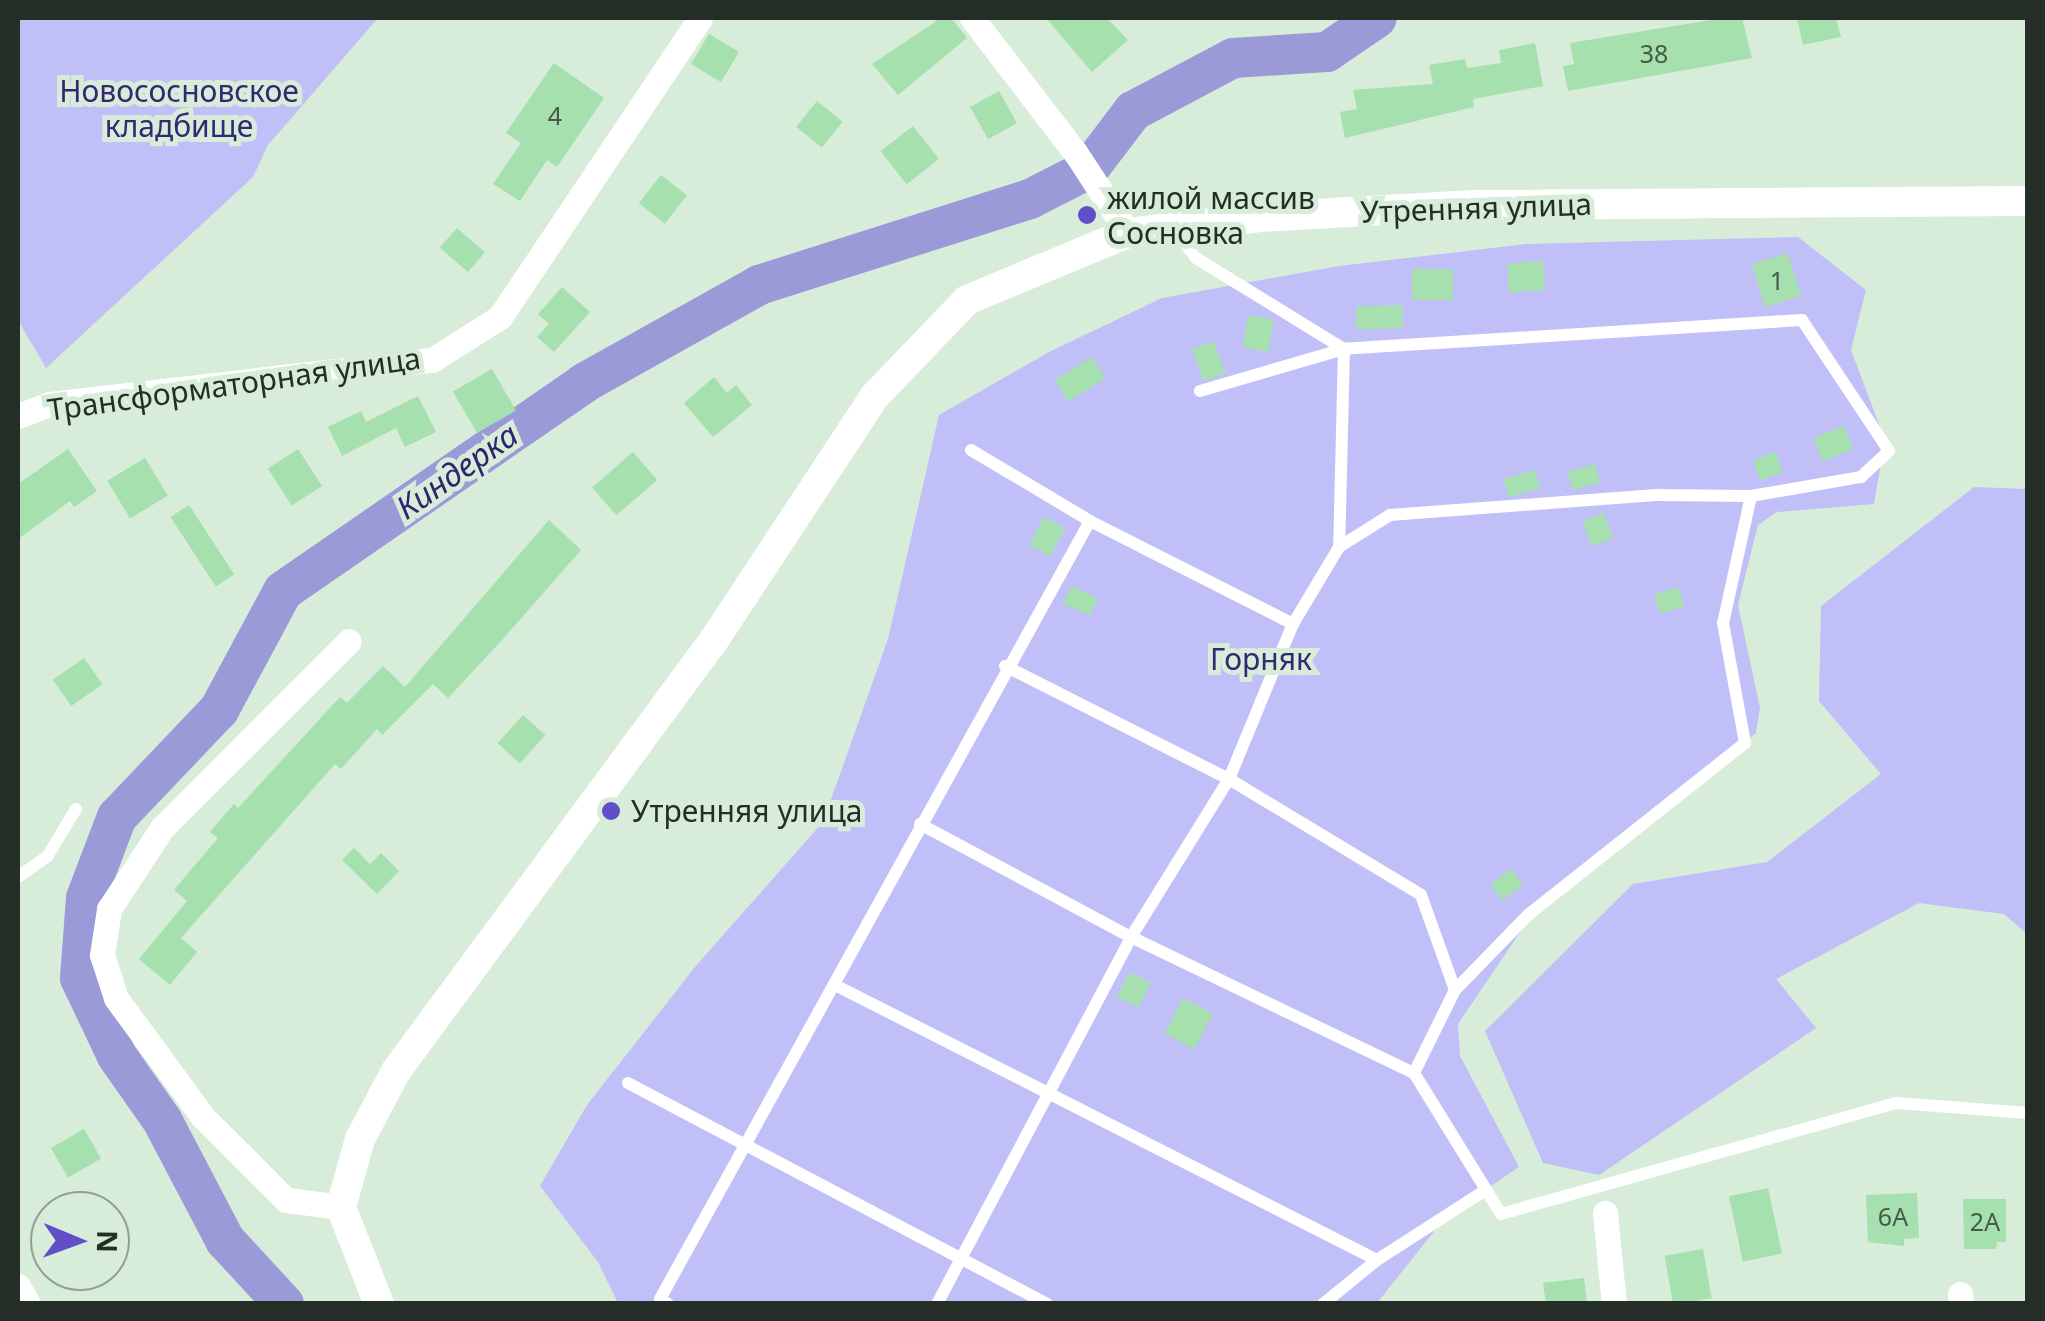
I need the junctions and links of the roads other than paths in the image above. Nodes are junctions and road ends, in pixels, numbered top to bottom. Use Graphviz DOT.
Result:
graph roads {
  1 [pos="700,18"];
  2 [pos="972,18"];
  3 [pos="2028,201"];
  4 [pos="1172,226"];
  5 [pos="1128,234"];
  6 [pos="1344,350"];
  7 [pos="1200,391"];
  8 [pos="18,416"];
  9 [pos="970,450"];
  10 [pos="1751,496"];
  11 [pos="1090,521"];
  12 [pos="1339,547"];
  13 [pos="1293,624"];
  14 [pos="349,641"];
  15 [pos="1004,666"];
  16 [pos="1229,779"];
  17 [pos="76,810"];
  18 [pos="920,824"];
  19 [pos="18,877"];
  20 [pos="1130,937"];
  21 [pos="835,985"];
  22 [pos="1455,990"];
  23 [pos="1414,1073"];
  24 [pos="628,1084"];
  25 [pos="1044,1096"];
  26 [pos="2028,1113"];
  27 [pos="749,1146"];
  28 [pos="1484,1191"];
  29 [pos="341,1207"];
  30 [pos="1605,1213"];
  31 [pos="961,1260"];
  32 [pos="1377,1260"];
  33 [pos="18,1286"];
  34 [pos="28,1304"];
  35 [pos="378,1304"];
  36 [pos="668,1304"];
  37 [pos="937,1304"];
  38 [pos="1047,1304"];
  39 [pos="1323,1304"];
  40 [pos="1614,1304"];
  1 -- 8 [label="street, Трансформаторная улица"];
  2 -- 5 [label="street"];
  3 -- 4 [label="street, Утренняя улица"];
  4 -- 5 [label="street, Утренняя улица"];
  4 -- 6 [label="lane"];
  5 -- 29 [label="street, Утренняя улица"];
  6 -- 7 [label="lane"];
  6 -- 10 [label="lane"];
  6 -- 12 [label="lane"];
  9 -- 11 [label="lane"];
  10 -- 12 [label="lane"];
  10 -- 22 [label="lane"];
  11 -- 13 [label="lane"];
  11 -- 15 [label="lane"];
  12 -- 13 [label="lane"];
  13 -- 16 [label="lane"];
  14 -- 29 [label="street"];
  15 -- 16 [label="lane"];
  15 -- 18 [label="lane"];
  16 -- 20 [label="lane"];
  16 -- 22 [label="lane"];
  17 -- 19 [label="lane"];
  18 -- 20 [label="lane"];
  18 -- 21 [label="lane"];
  20 -- 23 [label="lane"];
  20 -- 25 [label="lane"];
  21 -- 25 [label="lane"];
  21 -- 27 [label="lane"];
  22 -- 23 [label="lane"];
  23 -- 28 [label="lane"];
  24 -- 27 [label="lane"];
  25 -- 31 [label="lane"];
  25 -- 32 [label="lane"];
  26 -- 28 [label="lane"];
  27 -- 31 [label="lane"];
  27 -- 36 [label="lane"];
  28 -- 32 [label="lane"];
  29 -- 35 [label="street"];
  30 -- 40 [label="street"];
  31 -- 37 [label="lane"];
  31 -- 38 [label="lane"];
  32 -- 39 [label="lane"];
  33 -- 34 [label="street"];
}
